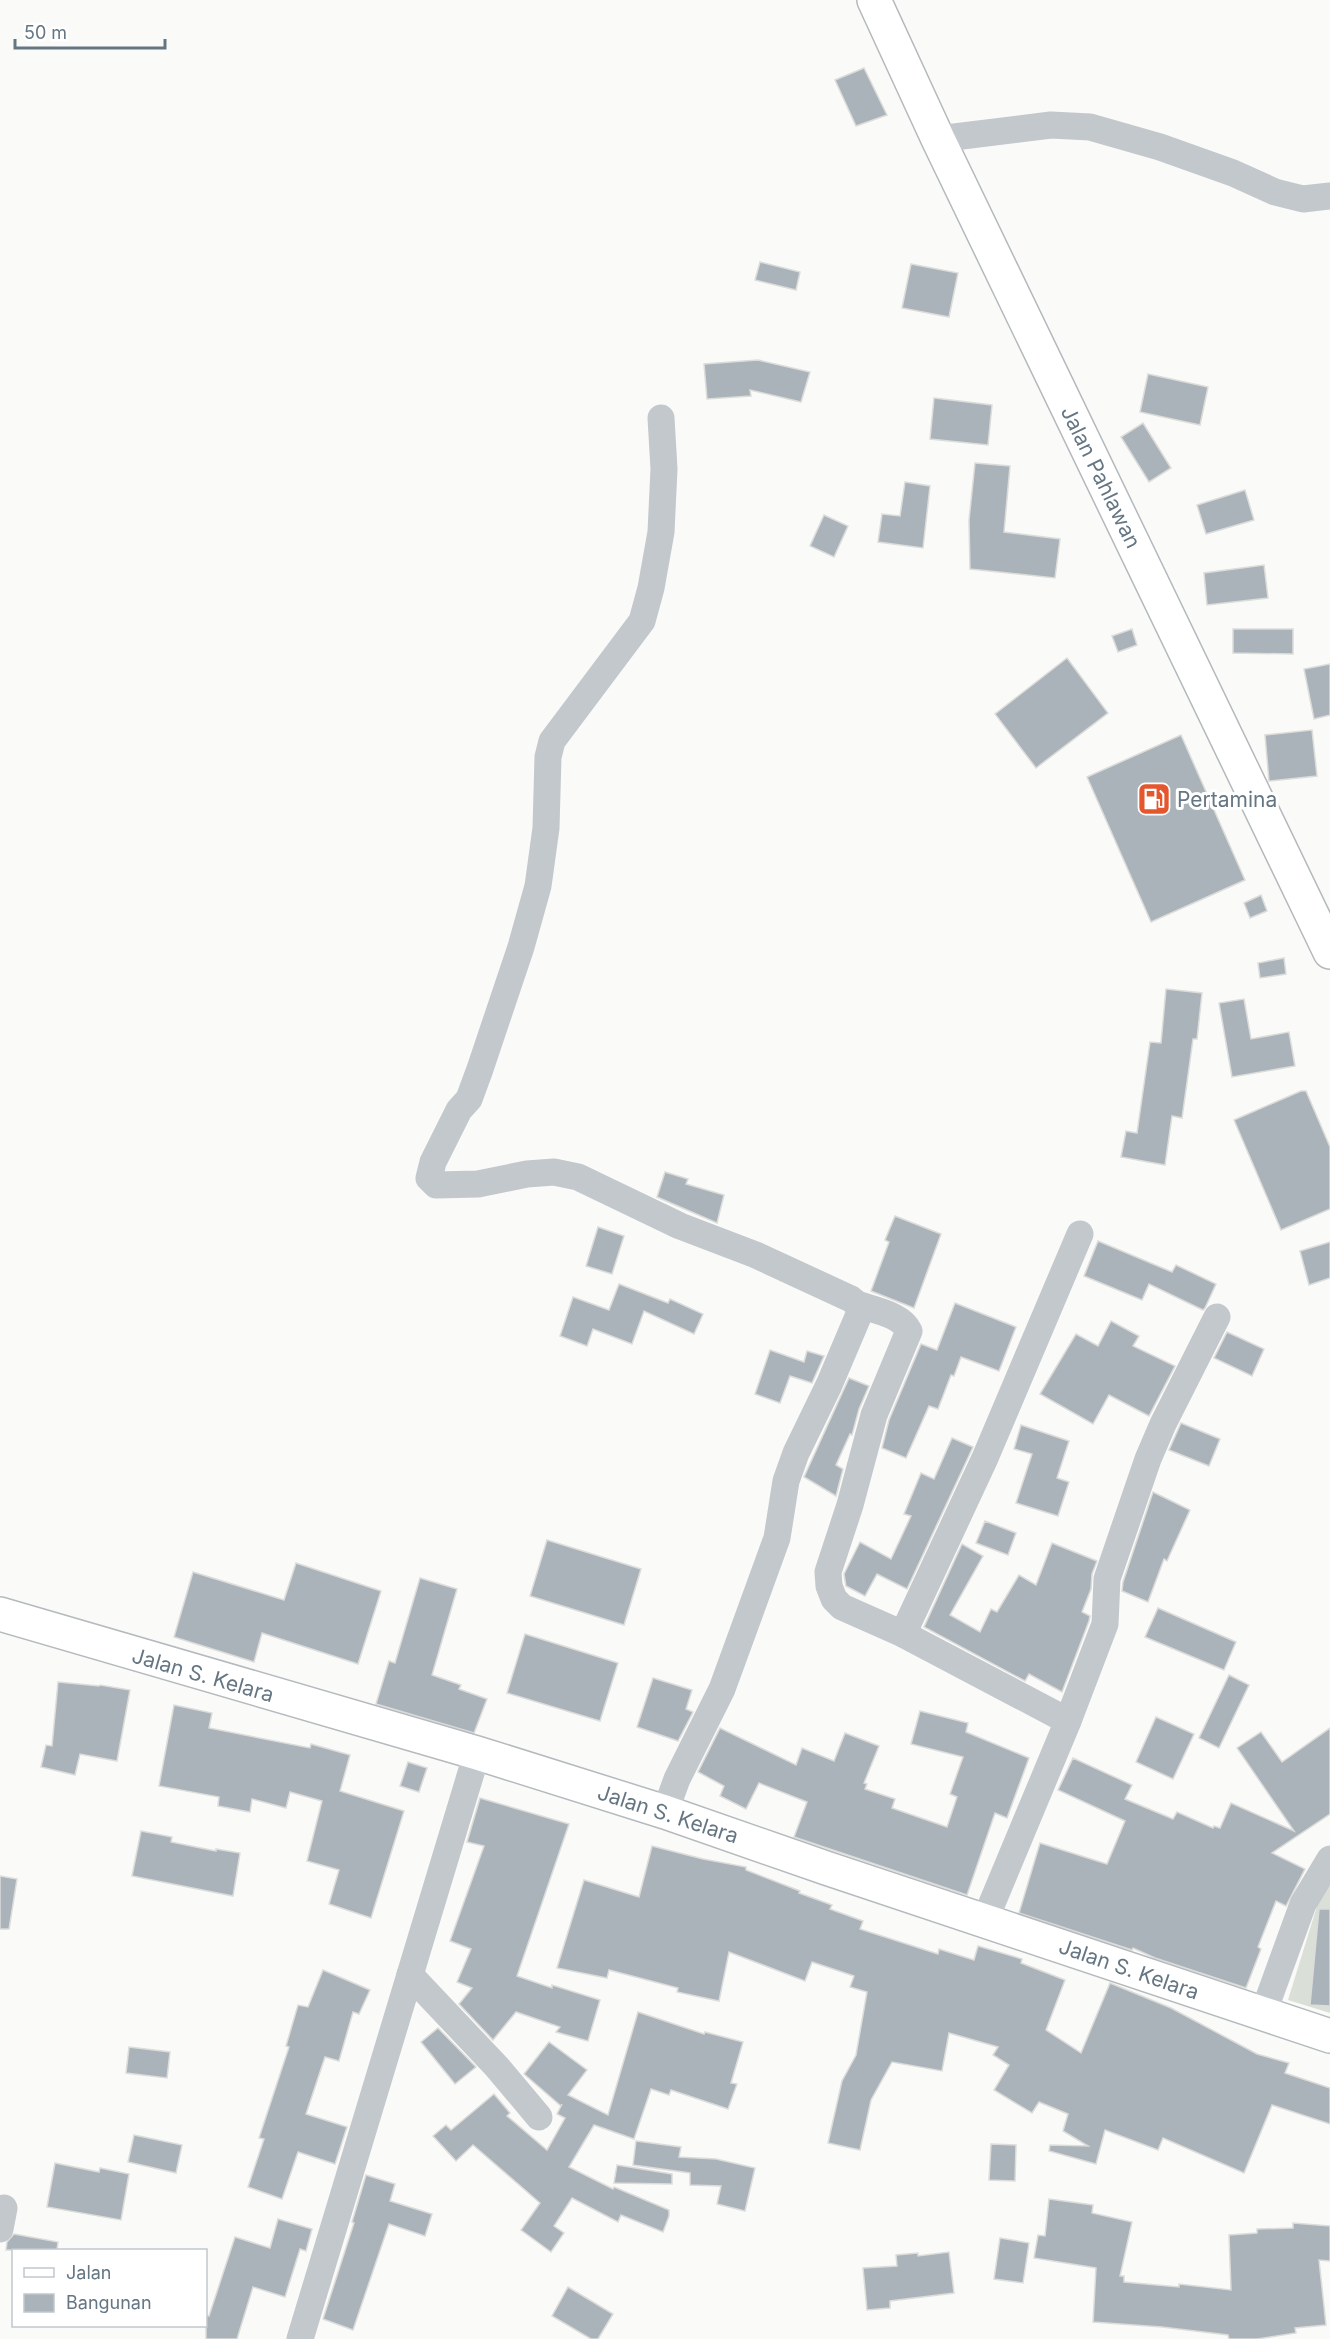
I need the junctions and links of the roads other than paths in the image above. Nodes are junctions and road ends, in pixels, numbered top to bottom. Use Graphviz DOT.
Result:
graph roads {
  1 [pos="874,0"];
  2 [pos="938,139"];
  3 [pos="1330,196"];
  4 [pos="661,418"];
  5 [pos="1330,952"];
  6 [pos="1080,1234"];
  7 [pos="857,1304"];
  8 [pos="1217,1317"];
  9 [pos="0,1614"];
  10 [pos="903,1634"];
  11 [pos="1068,1721"];
  12 [pos="477,1753"];
  13 [pos="665,1812"];
  14 [pos="1330,1859"];
  15 [pos="985,1920"];
  16 [pos="410,1975"];
  17 [pos="1263,2014"];
  18 [pos="1330,2036"];
  19 [pos="539,2117"];
  20 [pos="300,2339"];
  1 -- 2 [label="main road, Jalan Pahlawan"];
  2 -- 3 [label="street"];
  2 -- 5 [label="main road, Jalan Pahlawan"];
  4 -- 7 [label="street"];
  6 -- 10 [label="street"];
  7 -- 10 [label="street"];
  7 -- 13 [label="street"];
  8 -- 11 [label="street"];
  9 -- 12 [label="main road, Jalan S. Kelara"];
  10 -- 11 [label="street"];
  11 -- 15 [label="street"];
  12 -- 13 [label="main road, Jalan S. Kelara"];
  12 -- 16 [label="street"];
  13 -- 15 [label="main road, Jalan S. Kelara"];
  14 -- 17 [label="street"];
  15 -- 17 [label="main road, Jalan S. Kelara"];
  16 -- 19 [label="street"];
  16 -- 20 [label="street"];
  17 -- 18 [label="main road, Jalan S. Kelara"];
}
